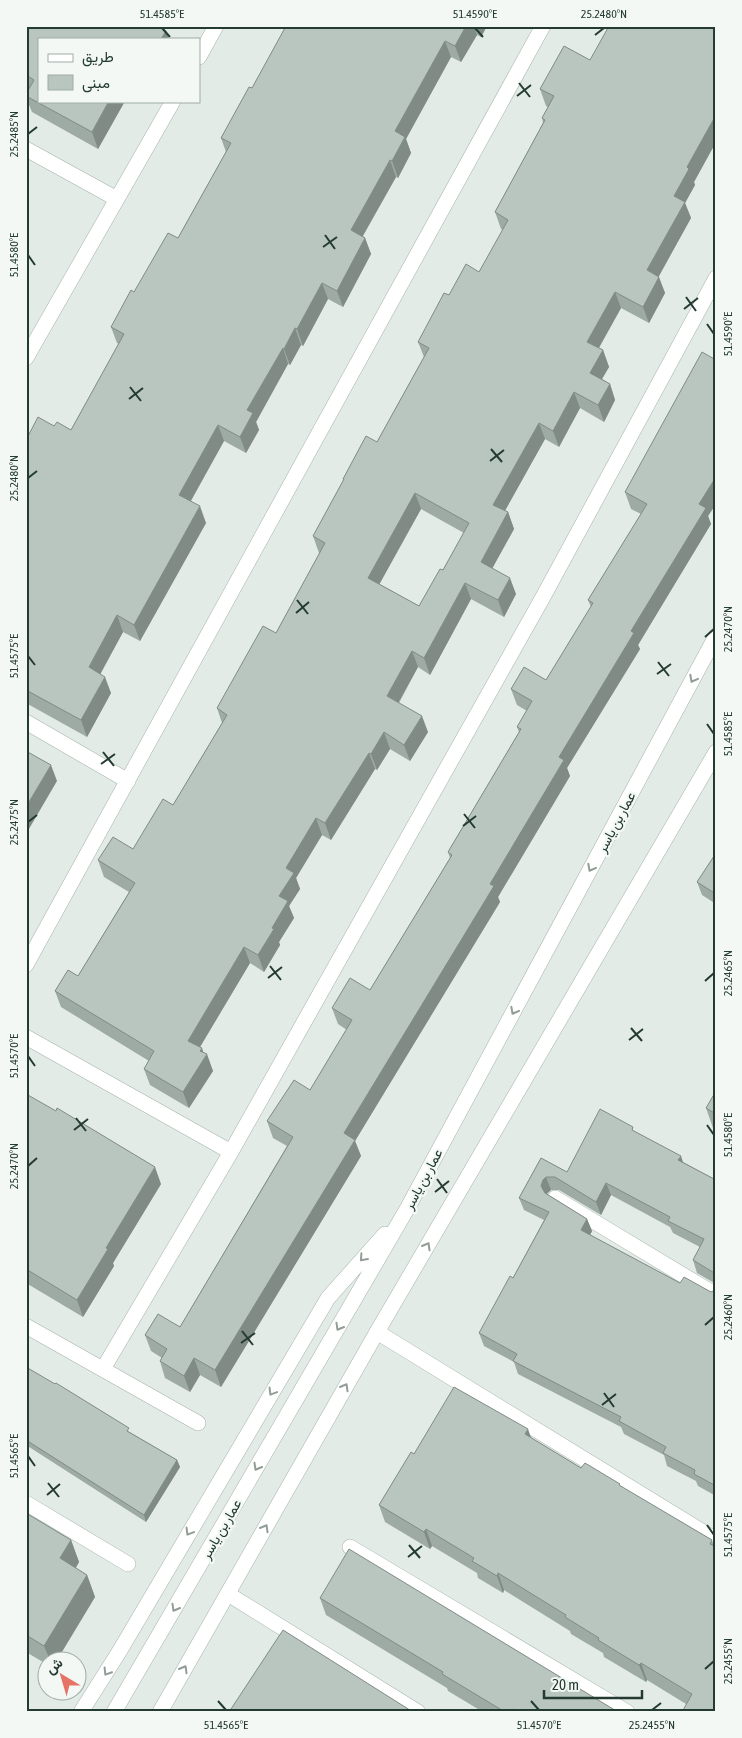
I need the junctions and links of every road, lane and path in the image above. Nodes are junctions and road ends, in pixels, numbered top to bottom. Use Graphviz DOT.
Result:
graph roads {
  1 [pos="216,26"];
  2 [pos="543,26"];
  3 [pos="200,54"];
  4 [pos="172,102"];
  5 [pos="26,149"];
  6 [pos="117,199"];
  7 [pos="716,278"];
  8 [pos="26,358"];
  9 [pos="716,636"];
  10 [pos="26,722"];
  11 [pos="716,752"];
  12 [pos="128,781"];
  13 [pos="26,965"];
  14 [pos="26,1037"];
  15 [pos="231,1152"];
  16 [pos="555,1198"];
  17 [pos="407,1209"];
  18 [pos="716,1295"];
  19 [pos="26,1326"];
  20 [pos="377,1332"];
  21 [pos="103,1369"];
  22 [pos="198,1423"];
  23 [pos="26,1503"];
  24 [pos="716,1540"];
  25 [pos="350,1547"];
  26 [pos="128,1564"];
  27 [pos="228,1594"];
  28 [pos="81,1712"];
  29 [pos="114,1712"];
  30 [pos="160,1712"];
  31 [pos="418,1712"];
  32 [pos="627,1712"];
  1 -- 3 [label="street"];
  2 -- 12 [label="street"];
  4 -- 6 [label="street"];
  5 -- 6 [label="street"];
  6 -- 8 [label="street"];
  7 -- 15 [label="street"];
  9 -- 17 [label="street, عمار بن ياسر, one-way"];
  10 -- 12 [label="street"];
  20 -- 11 [label="street, one-way"];
  12 -- 13 [label="street"];
  14 -- 15 [label="street"];
  15 -- 21 [label="street"];
  16 -- 18 [label="street"];
  17 -- 28 [label="street, one-way"];
  17 -- 29 [label="street, عمار بن ياسر, one-way"];
  19 -- 21 [label="street"];
  20 -- 24 [label="street"];
  27 -- 20 [label="street, one-way"];
  21 -- 22 [label="street"];
  23 -- 26 [label="street"];
  25 -- 32 [label="street"];
  30 -- 27 [label="street, one-way"];
  27 -- 31 [label="street"];
}
